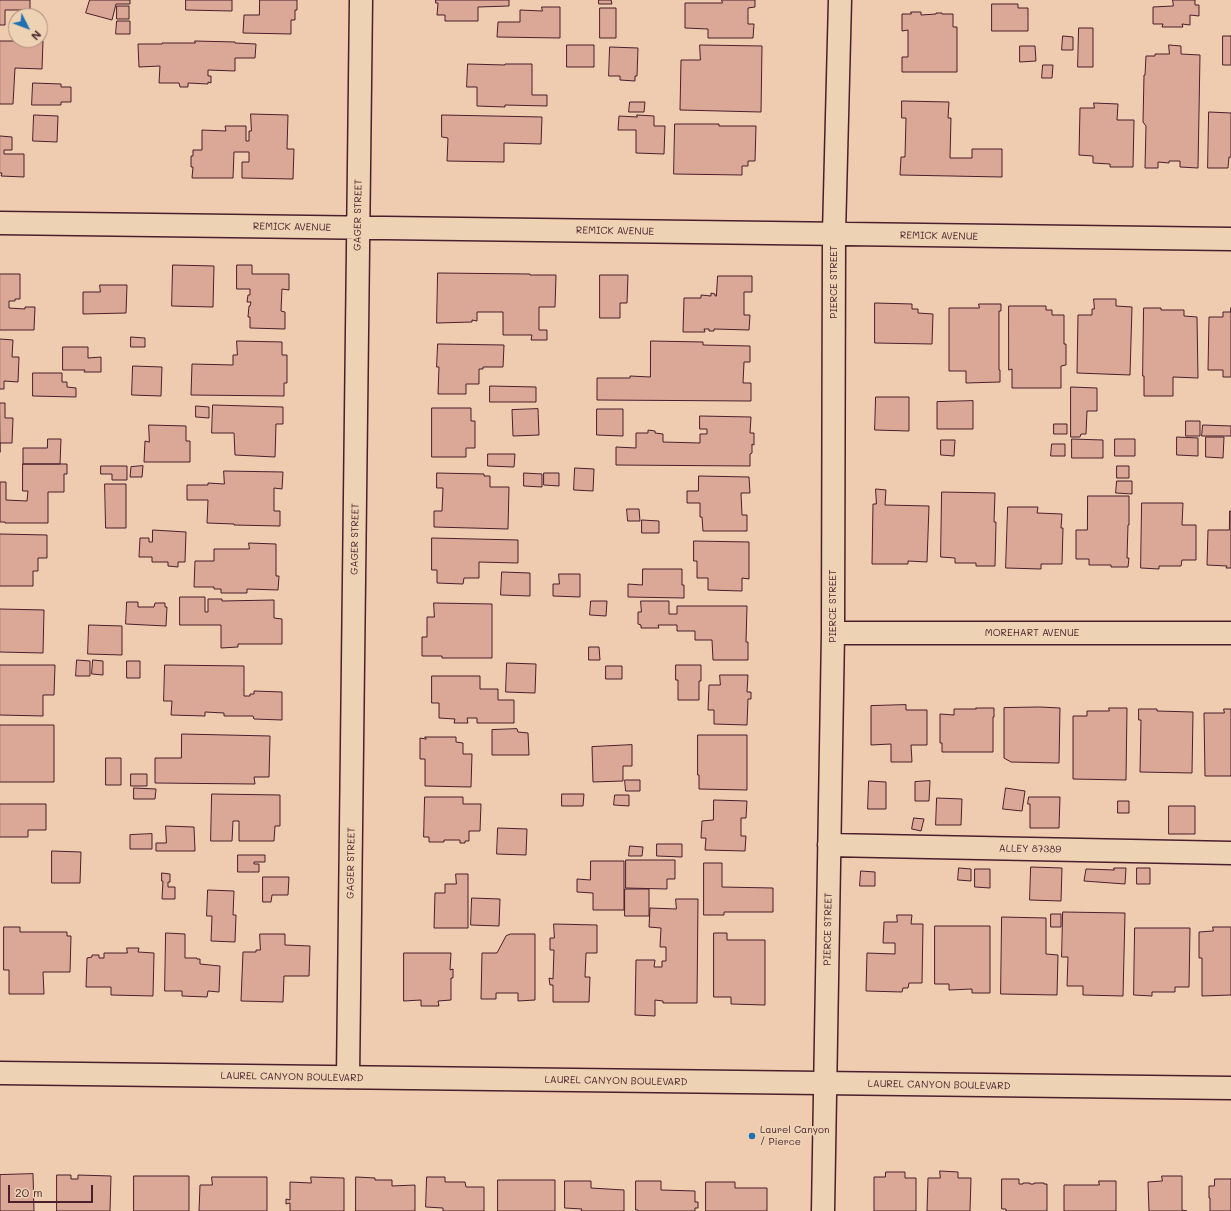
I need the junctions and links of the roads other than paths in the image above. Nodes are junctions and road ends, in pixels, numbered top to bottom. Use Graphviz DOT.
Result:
graph roads {
  1 [pos="361,0"];
  2 [pos="840,0"];
  3 [pos="0,223"];
  4 [pos="358,228"];
  5 [pos="834,234"];
  6 [pos="1231,239"];
  7 [pos="833,632"];
  8 [pos="1231,633"];
  9 [pos="829,845"];
  10 [pos="1231,853"];
  11 [pos="0,1073"];
  12 [pos="348,1077"];
  13 [pos="825,1083"];
  14 [pos="1231,1088"];
  15 [pos="823,1211"];
  1 -- 4 [label="street, GAGER STREET"];
  2 -- 5 [label="street, PIERCE STREET"];
  3 -- 4 [label="street, REMICK AVENUE"];
  4 -- 5 [label="street, REMICK AVENUE"];
  4 -- 12 [label="street, GAGER STREET"];
  5 -- 6 [label="street, REMICK AVENUE"];
  5 -- 7 [label="street, PIERCE STREET"];
  7 -- 8 [label="street, MOREHART AVENUE"];
  7 -- 9 [label="street, PIERCE STREET"];
  9 -- 10 [label="street, ALLEY 87389"];
  9 -- 13 [label="street, PIERCE STREET"];
  11 -- 12 [label="street, LAUREL CANYON BOULEVARD"];
  12 -- 13 [label="street, LAUREL CANYON BOULEVARD"];
  13 -- 14 [label="street, LAUREL CANYON BOULEVARD"];
  13 -- 15 [label="street, PIERCE STREET"];
}
